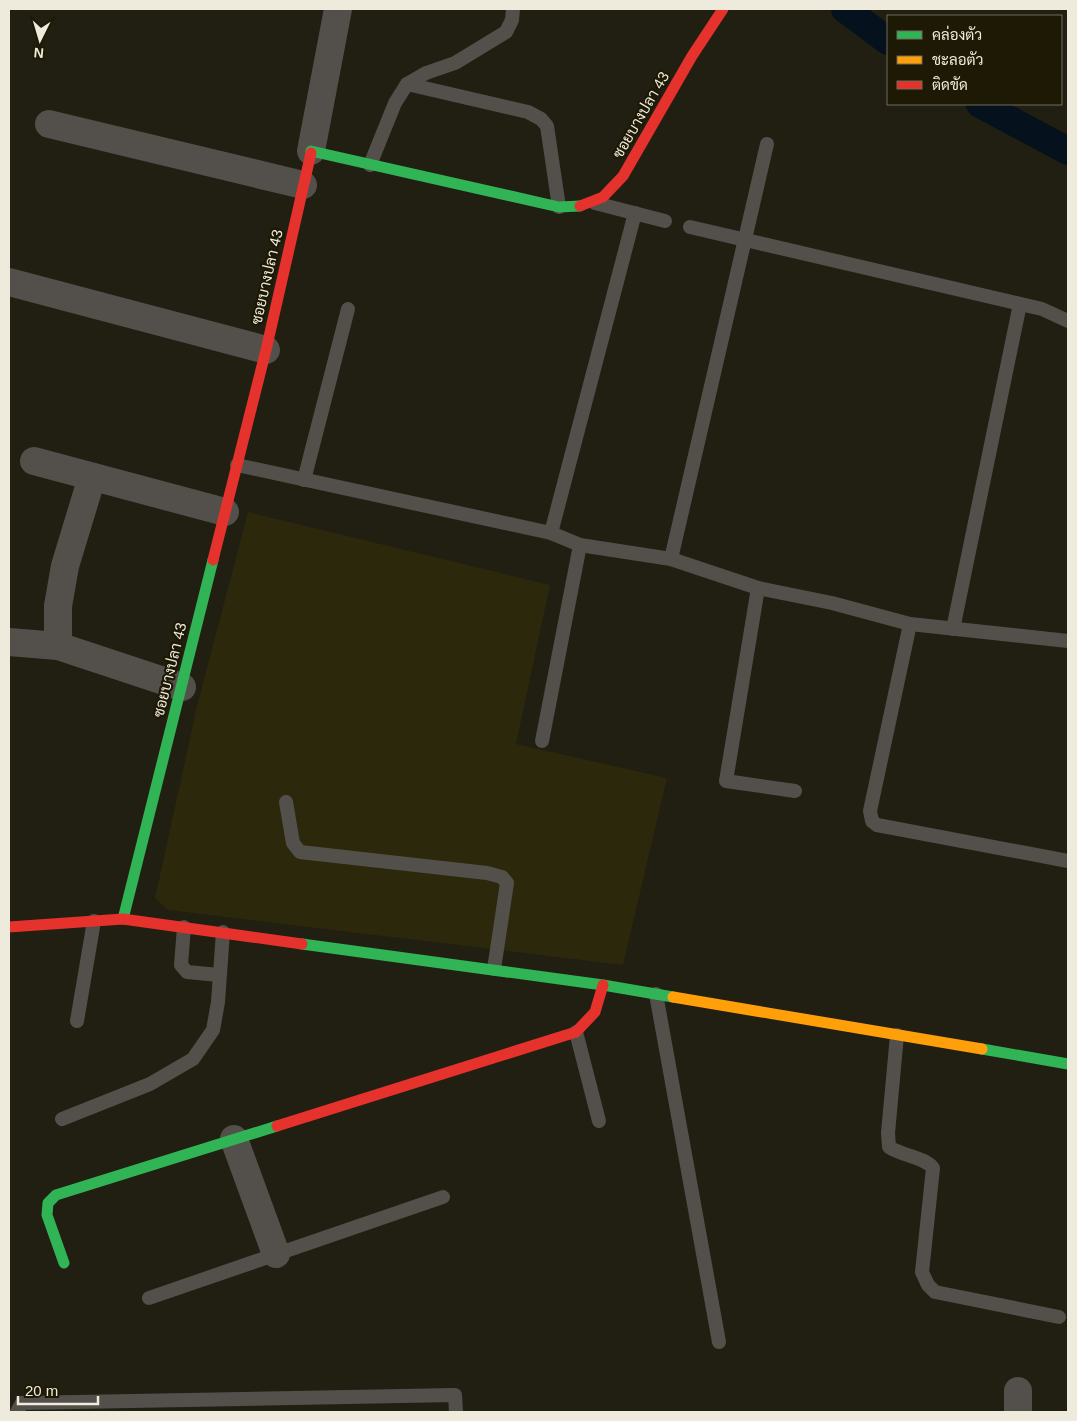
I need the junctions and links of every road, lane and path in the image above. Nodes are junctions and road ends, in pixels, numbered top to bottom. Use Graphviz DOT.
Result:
graph roads {
  1 [pos="338,9"];
  2 [pos="513,9"];
  3 [pos="723,9"];
  4 [pos="407,84"];
  5 [pos="49,124"];
  6 [pos="767,144"];
  7 [pos="310,151"];
  8 [pos="370,166"];
  9 [pos="303,185"];
  10 [pos="595,203"];
  11 [pos="559,207"];
  12 [pos="634,213"];
  13 [pos="665,221"];
  14 [pos="690,227"];
  15 [pos="744,241"];
  16 [pos="9,282"];
  17 [pos="1020,304"];
  18 [pos="348,309"];
  19 [pos="1068,321"];
  20 [pos="266,350"];
  21 [pos="34,461"];
  22 [pos="237,465"];
  23 [pos="92,477"];
  24 [pos="304,480"];
  25 [pos="225,512"];
  26 [pos="551,533"];
  27 [pos="580,545"];
  28 [pos="671,559"];
  29 [pos="758,588"];
  30 [pos="910,624"];
  31 [pos="953,629"];
  32 [pos="1068,641"];
  33 [pos="9,642"];
  34 [pos="58,646"];
  35 [pos="182,686"];
  36 [pos="542,741"];
  37 [pos="795,791"];
  38 [pos="286,802"];
  39 [pos="1068,861"];
  40 [pos="123,919"];
  41 [pos="94,921"];
  42 [pos="9,927"];
  43 [pos="184,927"];
  44 [pos="222,932"];
  45 [pos="494,969"];
  46 [pos="219,975"];
  47 [pos="603,985"];
  48 [pos="656,994"];
  49 [pos="77,1021"];
  50 [pos="576,1032"];
  51 [pos="897,1035"];
  52 [pos="1068,1064"];
  53 [pos="62,1119"];
  54 [pos="599,1121"];
  55 [pos="234,1139"];
  56 [pos="443,1197"];
  57 [pos="276,1254"];
  58 [pos="64,1263"];
  59 [pos="149,1298"];
  60 [pos="1059,1317"];
  61 [pos="719,1342"];
  62 [pos="17,1412"];
  63 [pos="456,1412"];
  1 -- 7 [label="street"];
  2 -- 4 [label="lane"];
  3 -- 10 [label="street, ซอยบางปลา 43"];
  4 -- 8 [label="lane"];
  4 -- 11 [label="lane"];
  5 -- 9 [label="street"];
  6 -- 15 [label="lane"];
  7 -- 8 [label="street, ซอยบางปลา 43"];
  7 -- 9 [label="street, ซอยบางปลา 43"];
  8 -- 11 [label="street, ซอยบางปลา 43"];
  9 -- 20 [label="street, ซอยบางปลา 43"];
  10 -- 11 [label="street, ซอยบางปลา 43"];
  10 -- 12 [label="lane"];
  12 -- 13 [label="lane"];
  12 -- 26 [label="lane"];
  14 -- 15 [label="lane"];
  15 -- 17 [label="lane"];
  15 -- 28 [label="lane"];
  16 -- 20 [label="street"];
  17 -- 19 [label="lane"];
  17 -- 31 [label="lane"];
  18 -- 24 [label="lane"];
  20 -- 22 [label="street, ซอยบางปลา 43"];
  21 -- 23 [label="street"];
  22 -- 24 [label="lane"];
  22 -- 25 [label="street, ซอยบางปลา 43"];
  23 -- 25 [label="street"];
  23 -- 34 [label="street"];
  24 -- 26 [label="lane"];
  25 -- 35 [label="street, ซอยบางปลา 43"];
  26 -- 27 [label="lane"];
  27 -- 28 [label="lane"];
  27 -- 36 [label="lane"];
  28 -- 29 [label="lane"];
  29 -- 30 [label="lane"];
  29 -- 37 [label="lane"];
  30 -- 31 [label="lane"];
  30 -- 39 [label="lane"];
  31 -- 32 [label="lane"];
  33 -- 34 [label="street"];
  34 -- 35 [label="street"];
  35 -- 40 [label="street, ซอยบางปลา 43"];
  38 -- 45 [label="lane"];
  40 -- 41 [label="street"];
  40 -- 43 [label="street"];
  41 -- 42 [label="street"];
  41 -- 49 [label="lane"];
  43 -- 44 [label="street"];
  43 -- 46 [label="lane"];
  44 -- 45 [label="street"];
  44 -- 46 [label="lane"];
  45 -- 47 [label="street"];
  46 -- 53 [label="lane"];
  47 -- 48 [label="street"];
  47 -- 50 [label="street"];
  48 -- 51 [label="street"];
  48 -- 61 [label="lane"];
  50 -- 54 [label="lane"];
  50 -- 55 [label="street"];
  51 -- 52 [label="street"];
  51 -- 60 [label="lane"];
  55 -- 57 [label="street"];
  55 -- 58 [label="street"];
  56 -- 57 [label="lane"];
  57 -- 59 [label="lane"];
  62 -- 63 [label="lane"];
}
